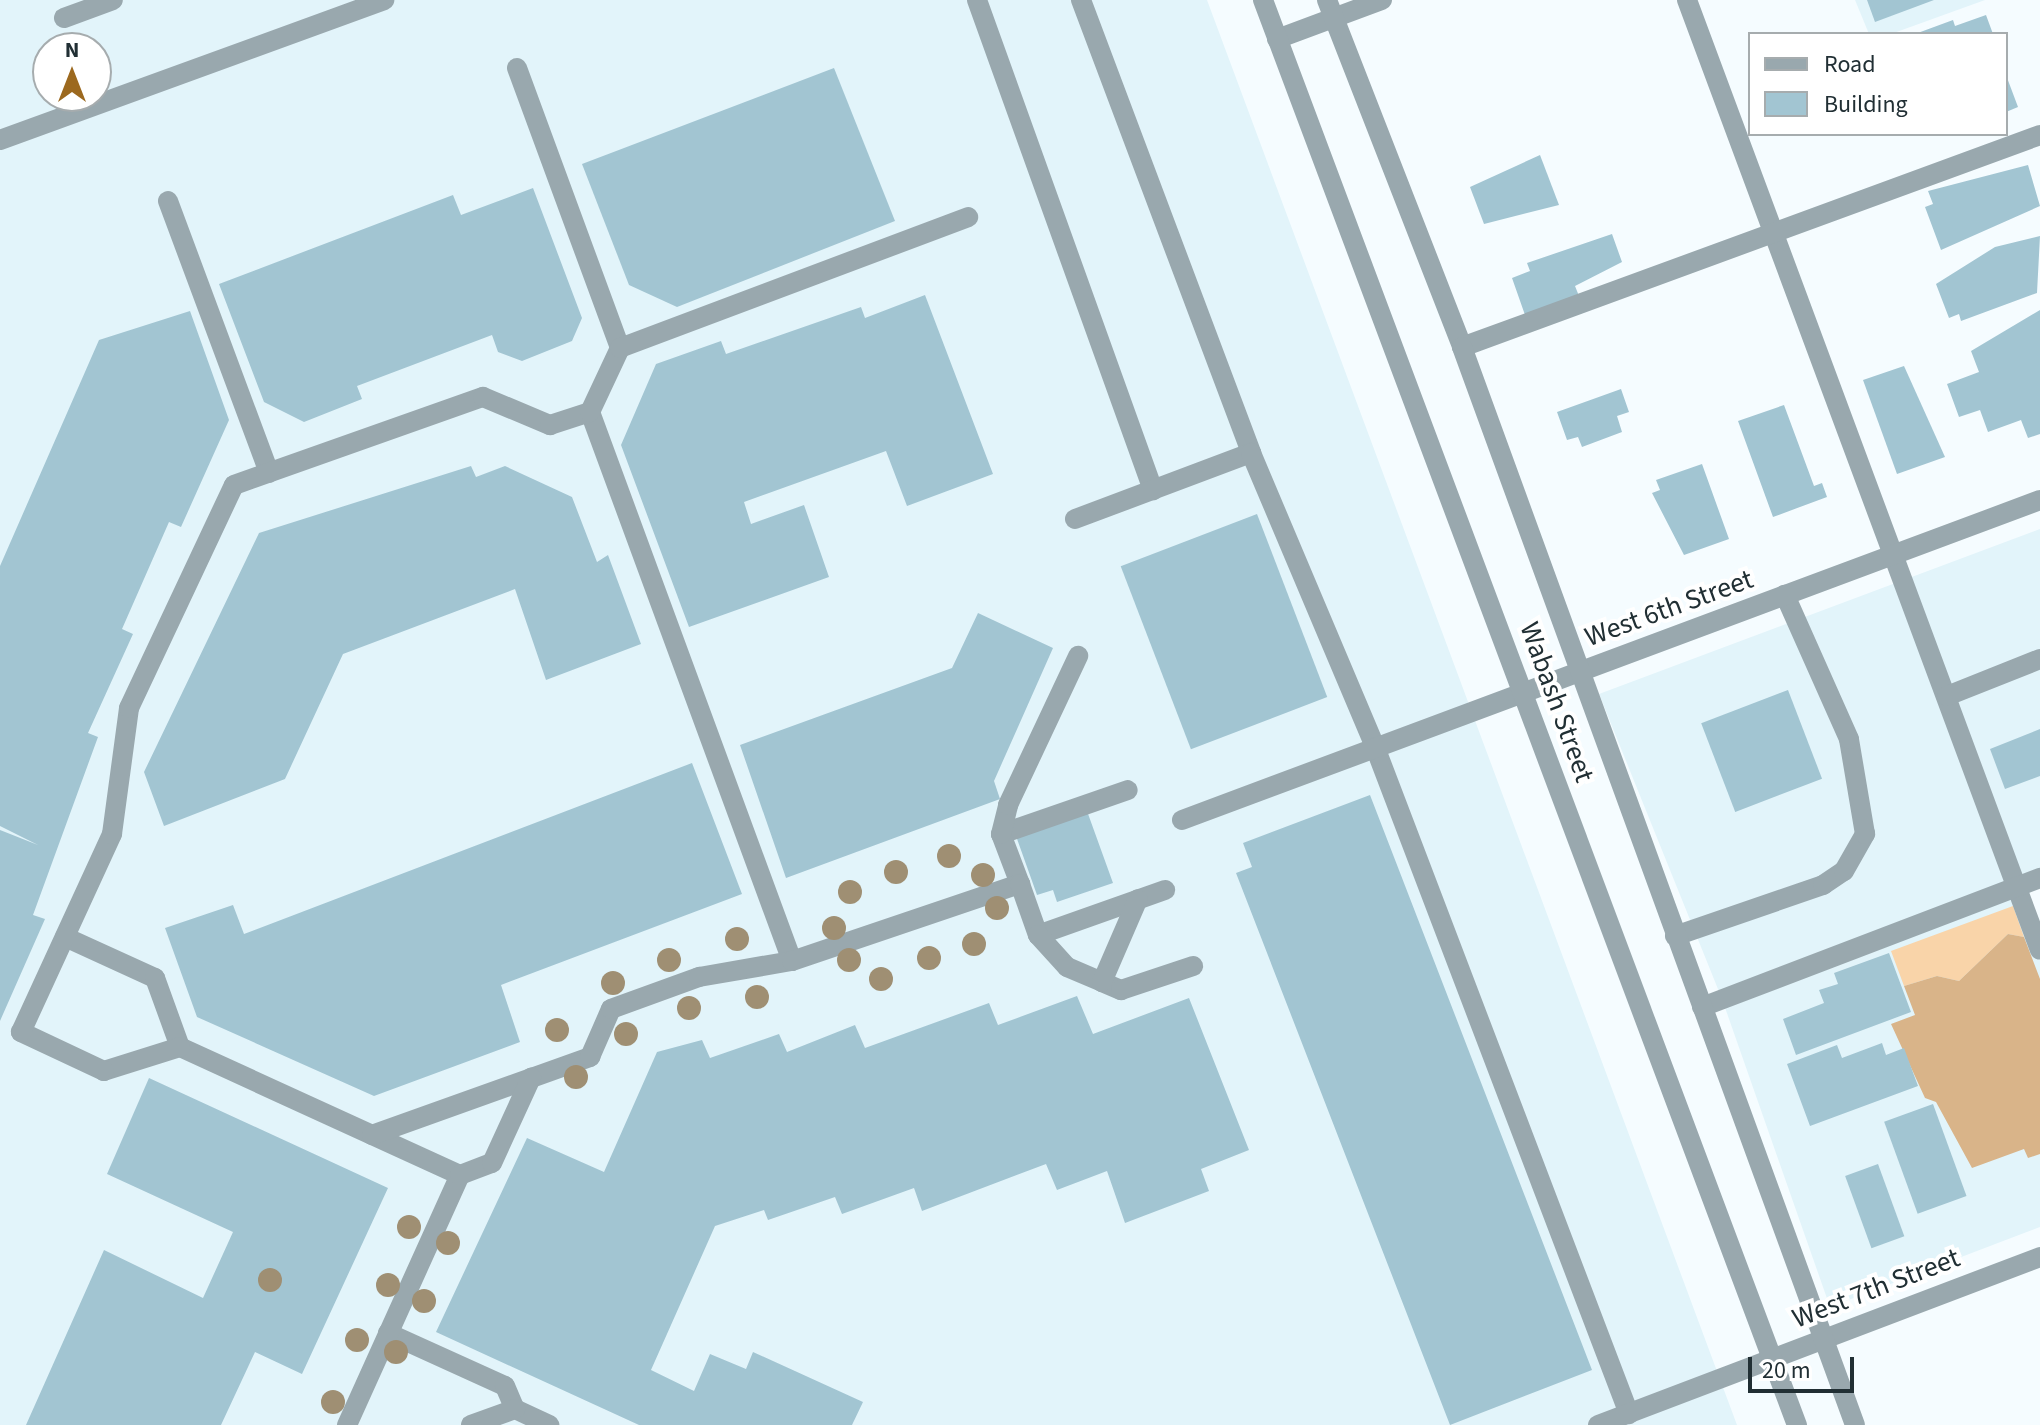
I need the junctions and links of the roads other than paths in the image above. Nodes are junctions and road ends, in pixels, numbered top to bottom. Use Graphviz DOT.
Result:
graph roads {
  1 [pos="113,0"];
  2 [pos="384,0"];
  3 [pos="977,0"];
  4 [pos="1081,0"];
  5 [pos="1263,0"];
  6 [pos="1382,0"];
  7 [pos="1687,0"];
  8 [pos="1330,9"];
  9 [pos="64,18"];
  10 [pos="1277,39"];
  11 [pos="517,68"];
  12 [pos="2040,135"];
  13 [pos="0,140"];
  14 [pos="168,201"];
  15 [pos="968,217"];
  16 [pos="1774,232"];
  17 [pos="1462,347"];
  18 [pos="620,348"];
  19 [pos="590,412"];
  20 [pos="1251,453"];
  21 [pos="269,473"];
  22 [pos="1153,490"];
  23 [pos="2040,500"];
  24 [pos="1075,519"];
  25 [pos="1896,554"];
  26 [pos="1785,595"];
  27 [pos="1078,656"];
  28 [pos="2040,659"];
  29 [pos="1575,673"];
  30 [pos="1523,693"];
  31 [pos="1947,696"];
  32 [pos="1375,747"];
  33 [pos="1128,790"];
  34 [pos="1182,820"];
  35 [pos="1001,834"];
  36 [pos="2040,878"];
  37 [pos="1020,884"];
  38 [pos="2017,887"];
  39 [pos="1165,890"];
  40 [pos="1138,899"];
  41 [pos="1038,935"];
  42 [pos="1675,936"];
  43 [pos="65,937"];
  44 [pos="2040,950"];
  45 [pos="792,961"];
  46 [pos="1193,966"];
  47 [pos="1102,982"];
  48 [pos="1702,1007"];
  49 [pos="180,1047"];
  50 [pos="531,1078"];
  51 [pos="372,1135"];
  52 [pos="460,1175"];
  53 [pos="2040,1257"];
  54 [pos="388,1333"];
  55 [pos="1822,1339"];
  56 [pos="1772,1358"];
  57 [pos="515,1409"];
  58 [pos="1629,1414"];
  59 [pos="347,1425"];
  60 [pos="471,1425"];
  61 [pos="550,1425"];
  62 [pos="1598,1425"];
  63 [pos="1797,1425"];
  64 [pos="1855,1425"];
  1 -- 9 [label="street"];
  2 -- 13 [label="street"];
  3 -- 22 [label="street"];
  4 -- 20 [label="street"];
  5 -- 10 [label="street, Wabash Street"];
  6 -- 8 [label="street"];
  7 -- 16 [label="street"];
  8 -- 10 [label="street"];
  8 -- 17 [label="street, Wabash Street"];
  10 -- 30 [label="street, Wabash Street"];
  11 -- 18 [label="street"];
  12 -- 16 [label="street"];
  14 -- 21 [label="street"];
  15 -- 18 [label="street"];
  16 -- 17 [label="street"];
  16 -- 25 [label="street"];
  17 -- 29 [label="street, Wabash Street"];
  18 -- 19 [label="street"];
  19 -- 21 [label="street"];
  19 -- 45 [label="street"];
  20 -- 22 [label="street"];
  20 -- 32 [label="street"];
  21 -- 43 [label="street"];
  22 -- 24 [label="street"];
  23 -- 25 [label="street, West 6th Street"];
  25 -- 26 [label="street, West 6th Street"];
  25 -- 31 [label="street"];
  26 -- 29 [label="street, West 6th Street"];
  26 -- 42 [label="street"];
  27 -- 35 [label="street"];
  28 -- 31 [label="street"];
  29 -- 30 [label="street, West 6th Street"];
  29 -- 42 [label="street, Wabash Street"];
  30 -- 32 [label="street, West 6th Street"];
  30 -- 56 [label="street, Wabash Street"];
  31 -- 38 [label="street"];
  32 -- 34 [label="street, West 6th Street"];
  32 -- 58 [label="street"];
  33 -- 35 [label="street"];
  35 -- 37 [label="street"];
  36 -- 38 [label="street"];
  37 -- 41 [label="street"];
  37 -- 45 [label="street"];
  38 -- 44 [label="street"];
  38 -- 48 [label="street"];
  39 -- 40 [label="street"];
  40 -- 41 [label="street"];
  40 -- 47 [label="street"];
  41 -- 47 [label="street"];
  42 -- 48 [label="street, Wabash Street"];
  43 -- 49 [label="street"];
  43 -- 49 [label="street"];
  45 -- 50 [label="street"];
  46 -- 47 [label="street"];
  48 -- 55 [label="street, Wabash Street"];
  49 -- 51 [label="street"];
  50 -- 51 [label="street"];
  50 -- 52 [label="street"];
  51 -- 52 [label="street"];
  52 -- 54 [label="street"];
  53 -- 55 [label="street, West 7th Street"];
  54 -- 57 [label="street"];
  54 -- 59 [label="street"];
  55 -- 56 [label="street, West 7th Street"];
  55 -- 64 [label="street, Wabash Street"];
  56 -- 58 [label="street, West 7th Street"];
  56 -- 63 [label="street, Wabash Street"];
  57 -- 60 [label="street"];
  57 -- 61 [label="street"];
  58 -- 62 [label="street, West 7th Street"];
}
